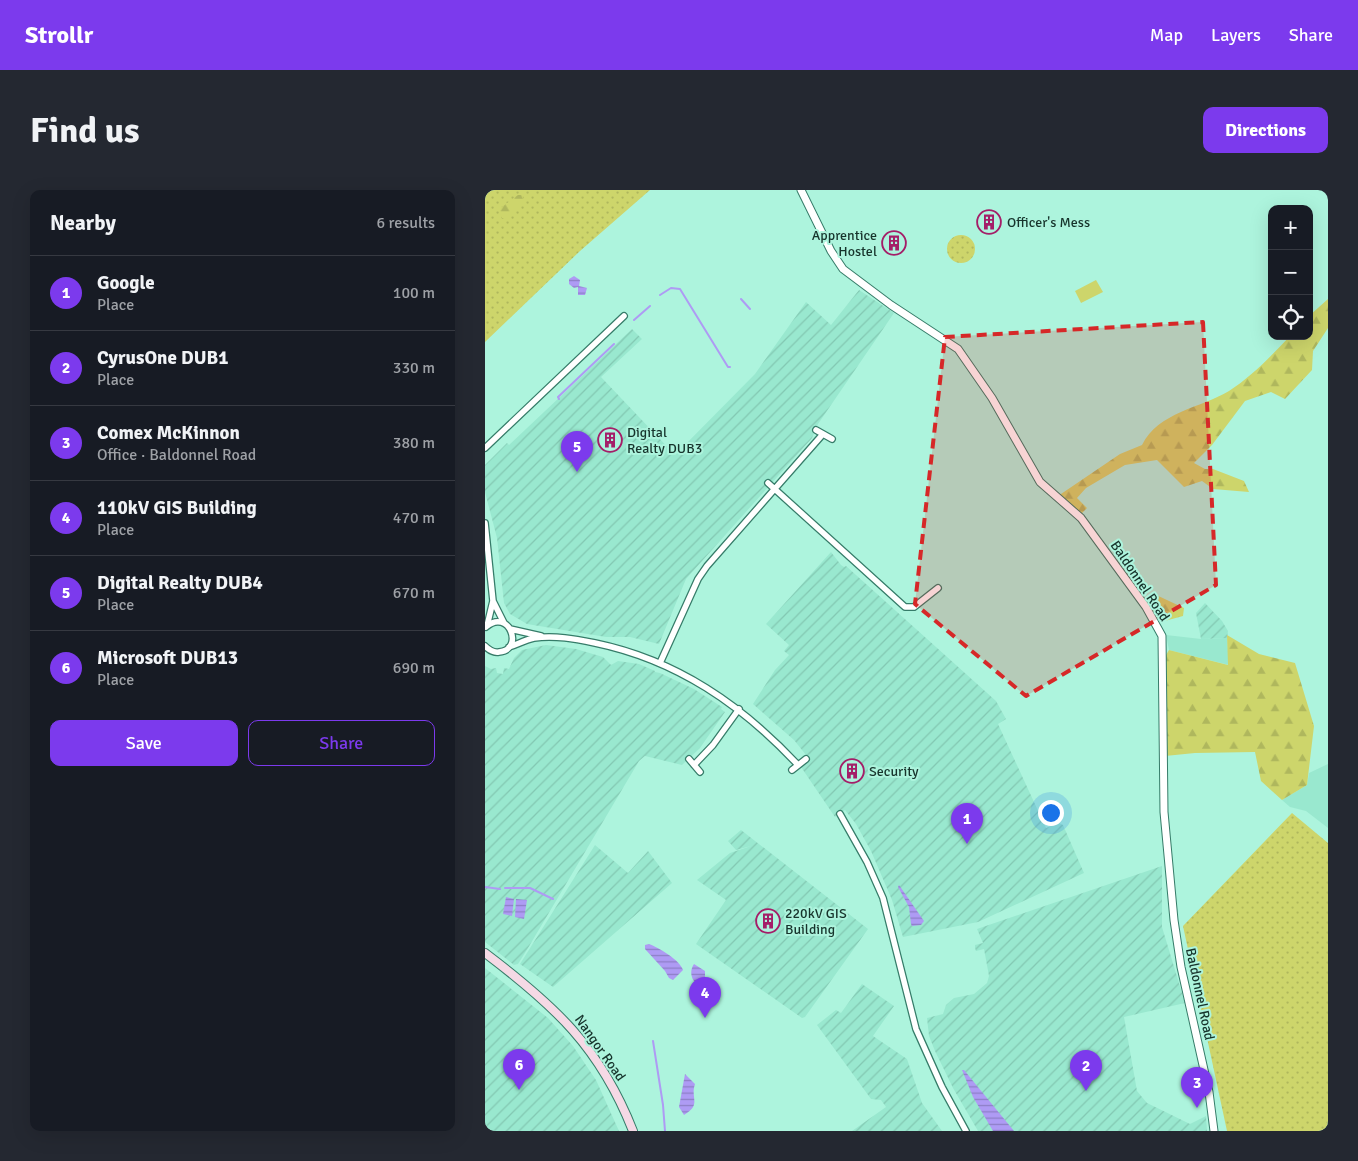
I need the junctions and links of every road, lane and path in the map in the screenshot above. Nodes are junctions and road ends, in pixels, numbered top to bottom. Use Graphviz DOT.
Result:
graph roads {
  1 [pos="801,190"];
  2 [pos="624,316"];
  3 [pos="816,430"];
  4 [pos="823,434"];
  5 [pos="832,439"];
  6 [pos="485,448"];
  7 [pos="768,483"];
  8 [pos="776,490"];
  9 [pos="485,523"];
  10 [pos="938,588"];
  11 [pos="493,601"];
  12 [pos="504,623"];
  13 [pos="486,627"];
  14 [pos="510,629"];
  15 [pos="545,637"];
  16 [pos="509,647"];
  17 [pos="486,648"];
  18 [pos="660,663"];
  19 [pos="739,709"];
  20 [pos="689,759"];
  21 [pos="806,759"];
  22 [pos="694,765"];
  23 [pos="798,765"];
  24 [pos="792,770"];
  25 [pos="700,772"];
  26 [pos="839,814"];
  27 [pos="485,953"];
  28 [pos="633,1131"];
  29 [pos="966,1131"];
  30 [pos="1214,1131"];
  1 -- 30 [label="street, Baldonnel Road"];
  2 -- 6 [label="street"];
  3 -- 4 [label="street"];
  4 -- 5 [label="street"];
  4 -- 8 [label="street"];
  7 -- 8 [label="street"];
  8 -- 10 [label="street"];
  8 -- 18 [label="street"];
  9 -- 11 [label="street"];
  11 -- 12 [label="street"];
  11 -- 13 [label="street"];
  12 -- 13 [label="street"];
  12 -- 14 [label="street"];
  14 -- 15 [label="street"];
  14 -- 16 [label="street"];
  15 -- 16 [label="street"];
  15 -- 18 [label="street"];
  16 -- 17 [label="street"];
  18 -- 19 [label="street"];
  19 -- 22 [label="street"];
  19 -- 23 [label="street"];
  20 -- 22 [label="street"];
  21 -- 23 [label="street"];
  22 -- 25 [label="street"];
  23 -- 24 [label="street"];
  26 -- 29 [label="street"];
  27 -- 28 [label="main road, Nangor Road"];
}
